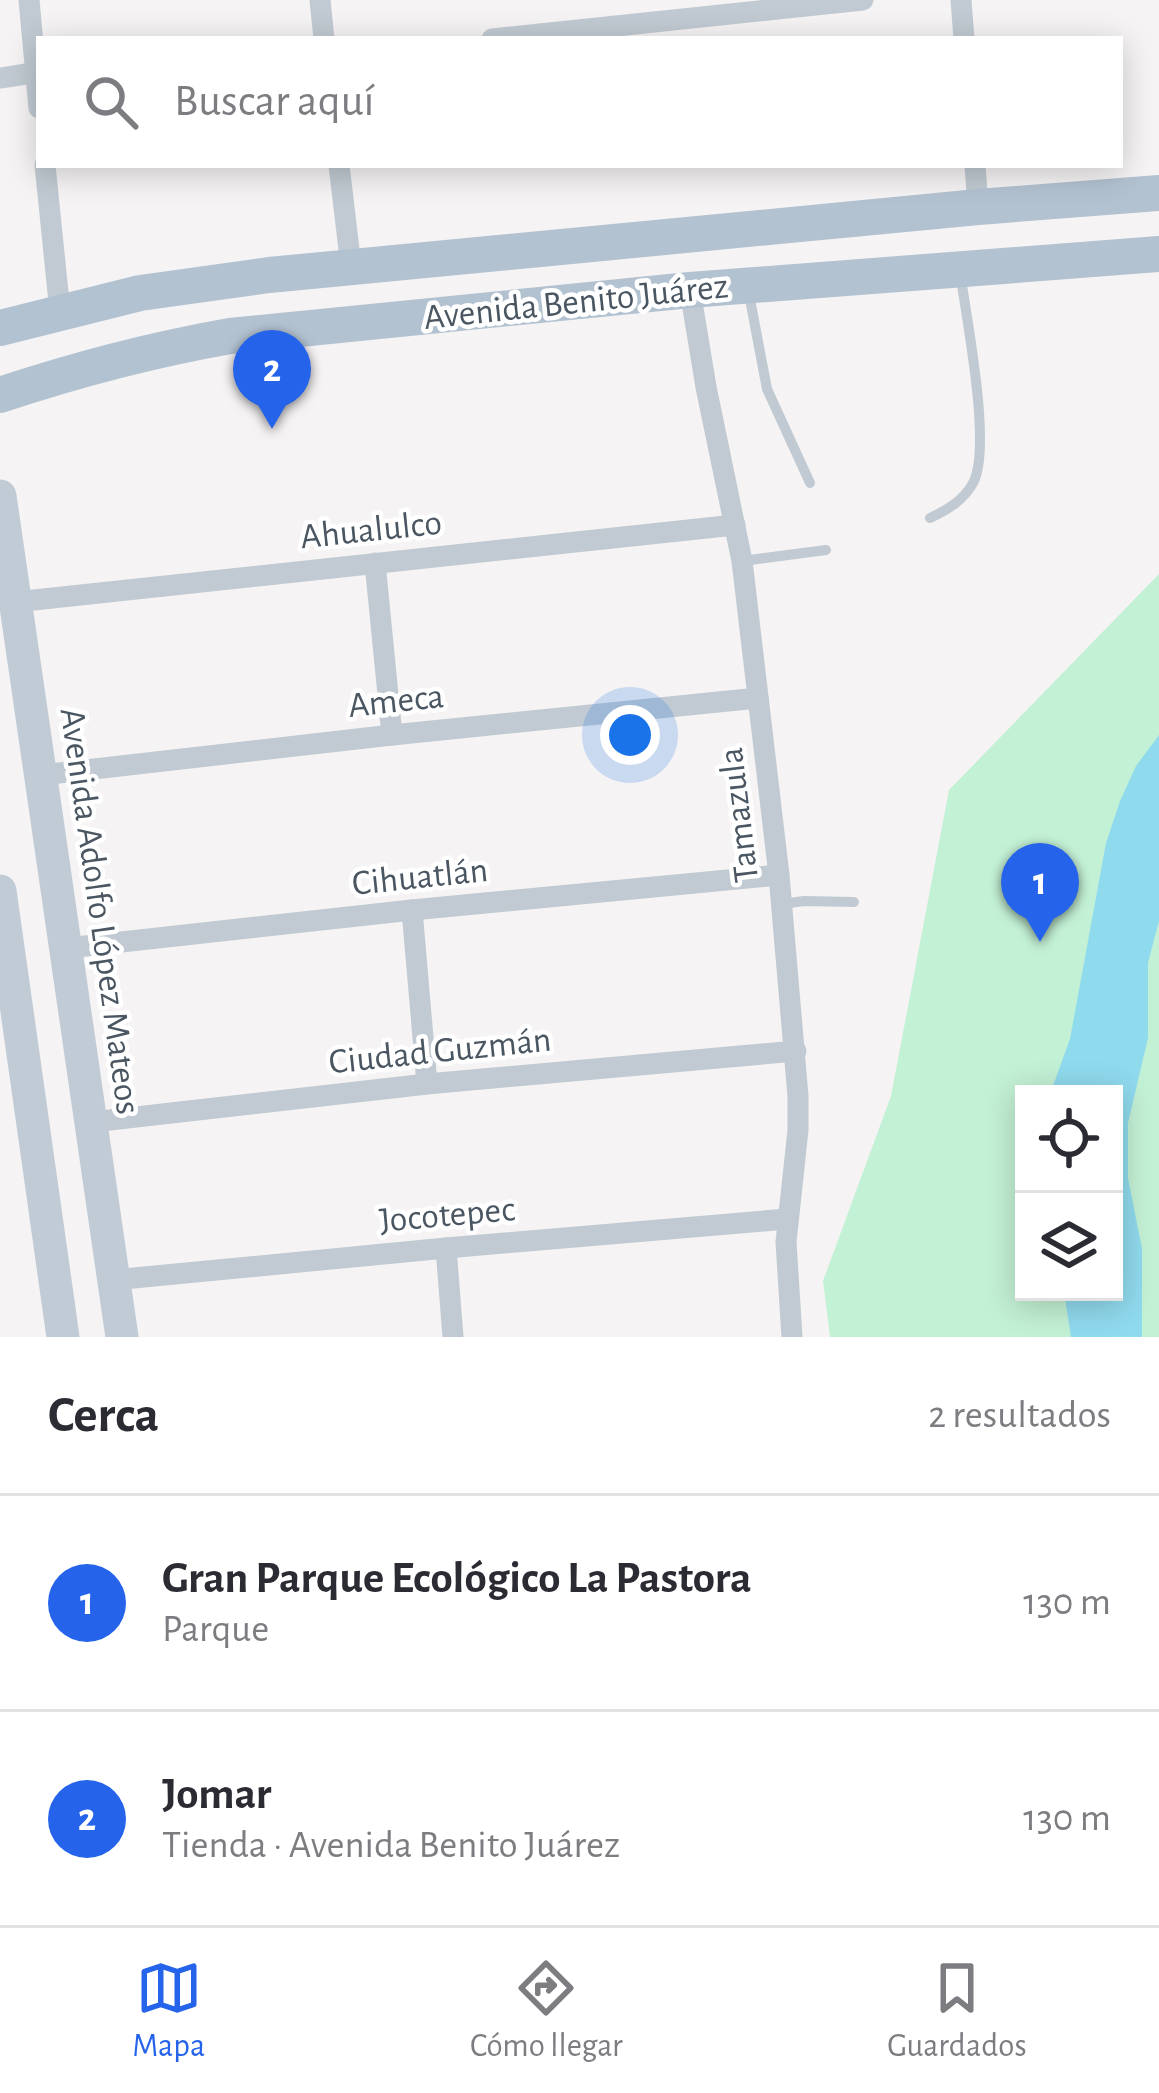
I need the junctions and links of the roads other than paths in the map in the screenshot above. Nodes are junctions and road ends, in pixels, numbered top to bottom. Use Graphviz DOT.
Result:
graph roads {
  1 [pos="28,0"];
  2 [pos="320,0"];
  3 [pos="863,0"];
  4 [pos="961,0"];
  5 [pos="324,36"];
  6 [pos="521,36"];
  7 [pos="964,36"];
  8 [pos="36,64"];
  9 [pos="36,72"];
  10 [pos="0,78"];
  11 [pos="45,168"];
  12 [pos="339,168"];
  13 [pos="975,168"];
  14 [pos="1159,193"];
  15 [pos="978,207"];
  16 [pos="1159,254"];
  17 [pos="351,266"];
  18 [pos="960,269"];
  19 [pos="747,285"];
  20 [pos="690,290"];
  21 [pos="60,312"];
  22 [pos="0,328"];
  23 [pos="66,374"];
  24 [pos="0,395"];
  25 [pos="810,483"];
  26 [pos="0,496"];
  27 [pos="930,518"];
  28 [pos="735,525"];
  29 [pos="826,550"];
  30 [pos="742,561"];
  31 [pos="375,563"];
  32 [pos="15,602"];
  33 [pos="758,698"];
  34 [pos="392,735"];
  35 [pos="41,775"];
  36 [pos="779,875"];
  37 [pos="854,902"];
  38 [pos="782,904"];
  39 [pos="2,905"];
  40 [pos="412,910"];
  41 [pos="61,911"];
  42 [pos="68,948"];
  43 [pos="796,1051"];
  44 [pos="427,1084"];
  45 [pos="92,1123"];
  46 [pos="787,1219"];
  47 [pos="446,1248"];
  48 [pos="113,1280"];
  49 [pos="62,1337"];
  50 [pos="122,1337"];
  51 [pos="453,1337"];
  52 [pos="792,1337"];
  1 -- 8 [label="street"];
  2 -- 5 [label="street"];
  3 -- 6 [label="street"];
  4 -- 7 [label="street"];
  9 -- 10 [label="street"];
  11 -- 21 [label="street"];
  12 -- 17 [label="street"];
  13 -- 15 [label="street"];
  14 -- 15 [label="main road, Avenida Benito Juárez"];
  15 -- 17 [label="main road, Avenida Benito Juárez"];
  16 -- 18 [label="main road, Avenida Benito Juárez"];
  17 -- 21 [label="main road, Avenida Benito Juárez"];
  18 -- 19 [label="main road, Avenida Benito Juárez"];
  18 -- 27 [label="lane"];
  19 -- 20 [label="main road, Avenida Benito Juárez"];
  19 -- 25 [label="lane"];
  20 -- 23 [label="main road, Avenida Benito Juárez"];
  20 -- 28 [label="street, Tamazula"];
  21 -- 22 [label="main road, Avenida Benito Juárez"];
  21 -- 23 [label="main road"];
  23 -- 24 [label="main road, Avenida Benito Juárez"];
  26 -- 32 [label="main road, Avenida Adolfo López Mateos"];
  28 -- 30 [label="street, Tamazula"];
  28 -- 31 [label="street, Ahualulco"];
  29 -- 30 [label="lane"];
  30 -- 33 [label="street, Tamazula"];
  31 -- 32 [label="street, Ahualulco"];
  31 -- 34 [label="street"];
  32 -- 35 [label="main road, Avenida Adolfo López Mateos"];
  33 -- 34 [label="street, Ameca"];
  33 -- 36 [label="street, Tamazula"];
  34 -- 35 [label="street, Ameca"];
  35 -- 41 [label="main road, Avenida Adolfo López Mateos"];
  36 -- 38 [label="street, Tamazula"];
  36 -- 40 [label="street, Cihuatlán"];
  37 -- 38 [label="lane"];
  38 -- 43 [label="street, Tamazula"];
  39 -- 41 [label="main road"];
  39 -- 49 [label="main road"];
  40 -- 42 [label="street, Cihuatlán"];
  40 -- 44 [label="street"];
  41 -- 42 [label="main road, Avenida Adolfo López Mateos"];
  42 -- 45 [label="main road, Avenida Adolfo López Mateos"];
  43 -- 44 [label="street, Ciudad Guzmán"];
  43 -- 46 [label="street, Tamazula"];
  44 -- 45 [label="street, Ciudad Guzmán"];
  45 -- 48 [label="main road, Avenida Adolfo López Mateos"];
  46 -- 47 [label="street, Jocotepec"];
  46 -- 52 [label="street, Tamazula"];
  47 -- 48 [label="street, Jocotepec"];
  47 -- 51 [label="street"];
  48 -- 50 [label="main road, Avenida Adolfo López Mateos"];
}
